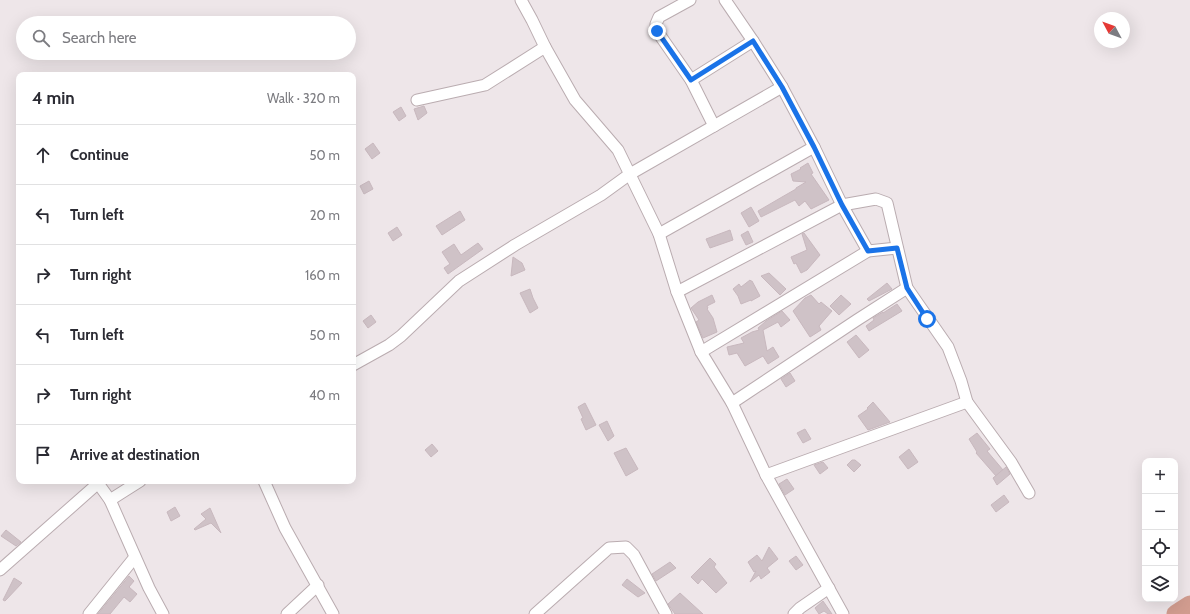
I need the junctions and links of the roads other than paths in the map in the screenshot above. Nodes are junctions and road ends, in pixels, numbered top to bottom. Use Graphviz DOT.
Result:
graph roads {
  1 [pos="521,0"];
  2 [pos="690,0"];
  3 [pos="725,0"];
  4 [pos="753,41"];
  5 [pos="545,47"];
  6 [pos="691,80"];
  7 [pos="782,87"];
  8 [pos="417,100"];
  9 [pos="714,126"];
  10 [pos="814,147"];
  11 [pos="630,174"];
  12 [pos="842,205"];
  13 [pos="659,234"];
  14 [pos="897,248"];
  15 [pos="868,251"];
  16 [pos="907,288"];
  17 [pos="677,292"];
  18 [pos="701,352"];
  19 [pos="356,363"];
  20 [pos="967,402"];
  21 [pos="732,403"];
  22 [pos="766,475"];
  23 [pos="135,484"];
  24 [pos="265,484"];
  25 [pos="1029,493"];
  26 [pos="110,500"];
  27 [pos="135,557"];
  28 [pos="0,570"];
  29 [pos="318,585"];
  30 [pos="829,588"];
  31 [pos="89,614"];
  32 [pos="163,614"];
  33 [pos="287,614"];
  34 [pos="333,614"];
  35 [pos="535,614"];
  36 [pos="666,614"];
  37 [pos="794,614"];
  38 [pos="843,614"];
  1 -- 5 [label="street"];
  2 -- 6 [label="street"];
  3 -- 4 [label="street"];
  4 -- 6 [label="street"];
  4 -- 7 [label="street"];
  5 -- 8 [label="street"];
  5 -- 11 [label="street"];
  6 -- 9 [label="street"];
  7 -- 9 [label="street"];
  7 -- 10 [label="street"];
  9 -- 11 [label="street"];
  10 -- 12 [label="street"];
  10 -- 13 [label="street"];
  11 -- 13 [label="street"];
  11 -- 19 [label="street"];
  12 -- 14 [label="street"];
  12 -- 15 [label="street"];
  12 -- 17 [label="street"];
  13 -- 17 [label="street"];
  14 -- 15 [label="street"];
  14 -- 16 [label="street"];
  15 -- 18 [label="street"];
  16 -- 20 [label="street"];
  16 -- 21 [label="street"];
  17 -- 18 [label="street"];
  18 -- 21 [label="street"];
  20 -- 22 [label="street"];
  20 -- 25 [label="street"];
  21 -- 22 [label="street"];
  22 -- 30 [label="street"];
  23 -- 26 [label="street"];
  24 -- 29 [label="street"];
  26 -- 27 [label="street"];
  26 -- 28 [label="street"];
  27 -- 31 [label="street"];
  27 -- 32 [label="street"];
  29 -- 33 [label="street"];
  29 -- 34 [label="street"];
  30 -- 37 [label="street"];
  30 -- 38 [label="street"];
  35 -- 36 [label="street"];
}
